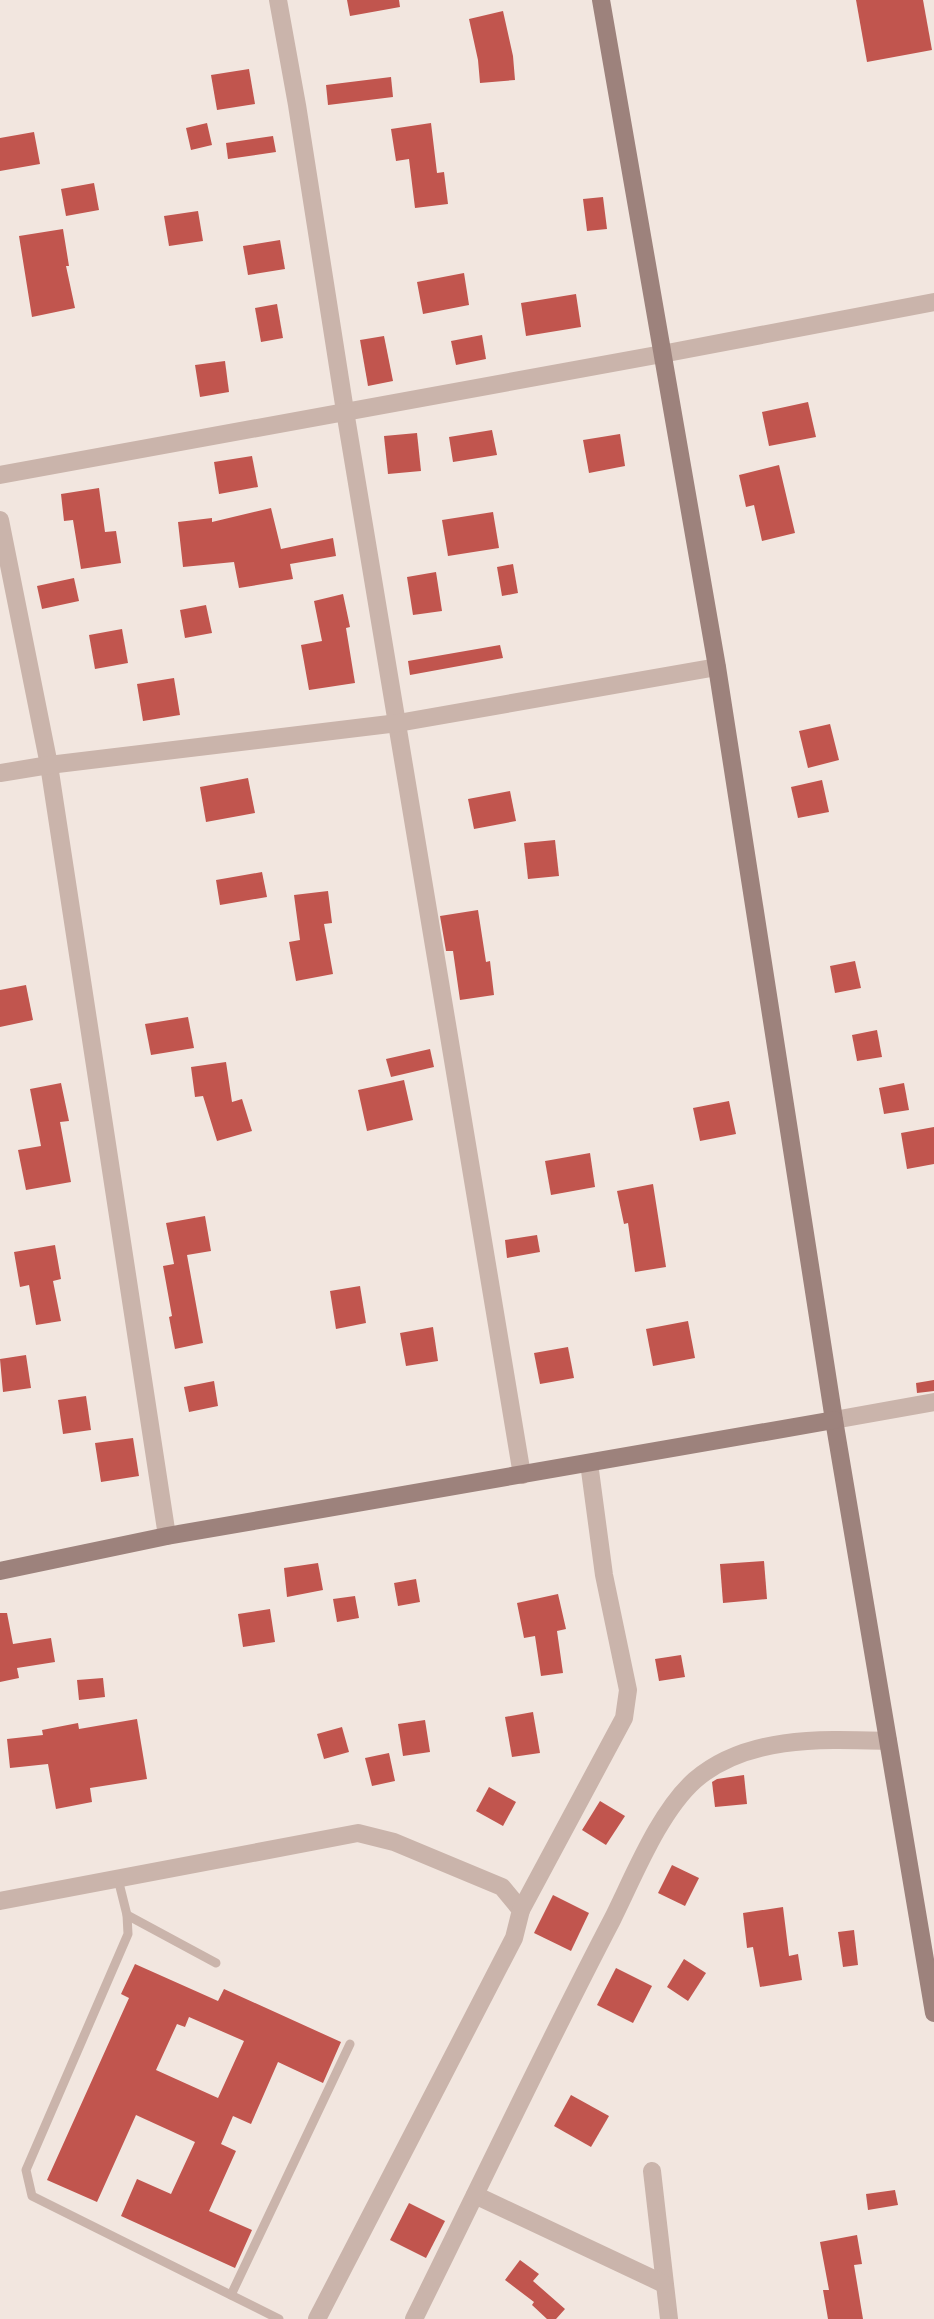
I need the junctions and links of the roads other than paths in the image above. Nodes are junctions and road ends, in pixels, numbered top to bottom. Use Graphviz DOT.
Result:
graph roads {
  1 [pos="278,0"];
  2 [pos="601,0"];
  3 [pos="934,302"];
  4 [pos="662,354"];
  5 [pos="345,411"];
  6 [pos="0,475"];
  7 [pos="0,520"];
  8 [pos="716,667"];
  9 [pos="398,723"];
  10 [pos="49,765"];
  11 [pos="0,773"];
  12 [pos="934,1402"];
  13 [pos="834,1420"];
  14 [pos="589,1463"];
  15 [pos="522,1475"];
  16 [pos="167,1536"];
  17 [pos="0,1571"];
  18 [pos="888,1741"];
  19 [pos="118,1879"];
  20 [pos="0,1901"];
  21 [pos="521,1910"];
  22 [pos="127,1915"];
  23 [pos="216,1963"];
  24 [pos="934,2013"];
  25 [pos="350,2044"];
  26 [pos="652,2171"];
  27 [pos="475,2195"];
  28 [pos="664,2284"];
  29 [pos="232,2295"];
  30 [pos="279,2319"];
  31 [pos="317,2319"];
  32 [pos="414,2319"];
  33 [pos="668,2319"];
  1 -- 5 [label="street"];
  2 -- 4 [label="street"];
  3 -- 4 [label="street"];
  4 -- 5 [label="street"];
  4 -- 8 [label="street"];
  5 -- 6 [label="street"];
  5 -- 9 [label="street"];
  7 -- 10 [label="street"];
  8 -- 9 [label="street"];
  8 -- 13 [label="street"];
  9 -- 10 [label="street"];
  9 -- 15 [label="street"];
  10 -- 11 [label="street"];
  10 -- 16 [label="street"];
  12 -- 13 [label="street"];
  13 -- 14 [label="street"];
  13 -- 18 [label="street"];
  14 -- 15 [label="street"];
  14 -- 21 [label="street"];
  15 -- 16 [label="street"];
  16 -- 17 [label="street"];
  18 -- 24 [label="street"];
  18 -- 27 [label="street"];
  19 -- 20 [label="street"];
  19 -- 21 [label="street"];
  19 -- 22 [label="lane"];
  21 -- 31 [label="street"];
  22 -- 23 [label="lane"];
  22 -- 29 [label="lane"];
  25 -- 29 [label="lane"];
  26 -- 28 [label="street"];
  27 -- 28 [label="street"];
  27 -- 32 [label="street"];
  28 -- 33 [label="street"];
  29 -- 30 [label="lane"];
}
